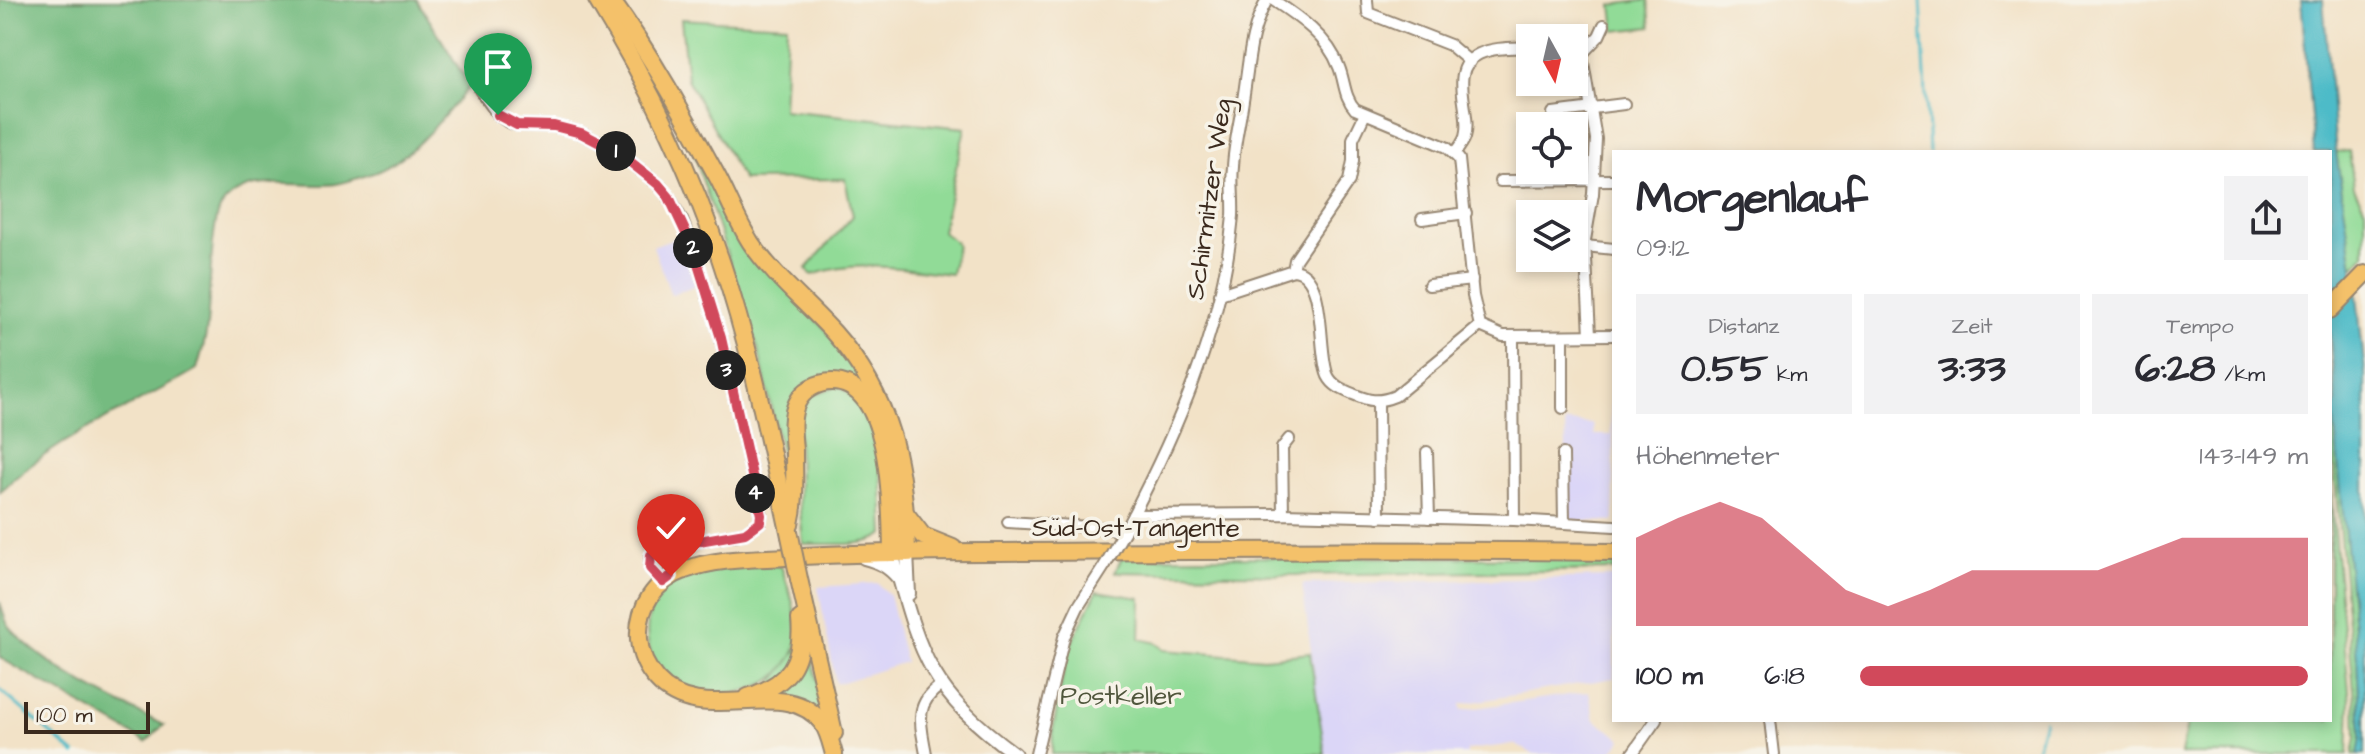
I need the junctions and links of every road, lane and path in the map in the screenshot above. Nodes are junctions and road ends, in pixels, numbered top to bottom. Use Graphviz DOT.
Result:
graph roads {
  1 [pos="597,0"];
  2 [pos="611,0"];
  3 [pos="1270,0"];
  4 [pos="1367,0"];
  5 [pos="1604,25"];
  6 [pos="1588,45"];
  7 [pos="1516,49"];
  8 [pos="1470,62"];
  9 [pos="480,90"];
  10 [pos="1588,94"];
  11 [pos="1624,104"];
  12 [pos="1592,109"];
  13 [pos="1563,112"];
  14 [pos="1365,114"];
  15 [pos="1455,153"];
  16 [pos="1595,180"];
  17 [pos="1612,180"];
  18 [pos="1500,181"];
  19 [pos="1588,212"];
  20 [pos="1466,213"];
  21 [pos="1422,219"];
  22 [pos="1588,245"];
  23 [pos="1612,249"];
  24 [pos="1293,270"];
  25 [pos="1584,272"];
  26 [pos="2365,274"];
  27 [pos="1472,280"];
  28 [pos="1429,285"];
  29 [pos="1220,294"];
  30 [pos="2332,308"];
  31 [pos="1480,326"];
  32 [pos="1590,334"];
  33 [pos="1612,335"];
  34 [pos="1563,336"];
  35 [pos="1513,337"];
  36 [pos="1378,402"];
  37 [pos="1563,408"];
  38 [pos="1289,439"];
  39 [pos="1427,452"];
  40 [pos="1563,454"];
  41 [pos="906,513"];
  42 [pos="1283,514"];
  43 [pos="1133,515"];
  44 [pos="1379,517"];
  45 [pos="1429,518"];
  46 [pos="1514,520"];
  47 [pos="1008,522"];
  48 [pos="1564,523"];
  49 [pos="1612,526"];
  50 [pos="1124,532"];
  51 [pos="789,533"];
  52 [pos="962,552"];
  53 [pos="1612,552"];
  54 [pos="899,553"];
  55 [pos="849,554"];
  56 [pos="899,579"];
  57 [pos="663,582"];
  58 [pos="800,585"];
  59 [pos="912,625"];
  60 [pos="940,686"];
  61 [pos="731,702"];
  62 [pos="1655,722"];
  63 [pos="1770,722"];
  64 [pos="1637,752"];
  65 [pos="837,754"];
  66 [pos="926,754"];
  67 [pos="1015,754"];
  68 [pos="1036,754"];
  69 [pos="1774,754"];
  1 -- 51 [label="main road"];
  2 -- 41 [label="main road"];
  3 -- 14 [label="street"];
  3 -- 29 [label="street, Schirmitzer Weg"];
  4 -- 8 [label="street"];
  5 -- 6 [label="street"];
  7 -- 8 [label="street"];
  8 -- 15 [label="street"];
  9 -- 57 [label="street"];
  10 -- 12 [label="street"];
  11 -- 12 [label="street"];
  12 -- 13 [label="street"];
  12 -- 16 [label="street"];
  14 -- 15 [label="street"];
  14 -- 24 [label="street"];
  15 -- 20 [label="street"];
  16 -- 17 [label="street"];
  16 -- 18 [label="street"];
  16 -- 19 [label="street"];
  20 -- 21 [label="street"];
  20 -- 27 [label="street"];
  22 -- 23 [label="street"];
  24 -- 29 [label="street"];
  24 -- 36 [label="street"];
  25 -- 32 [label="street"];
  26 -- 30 [label="main road"];
  27 -- 28 [label="street"];
  27 -- 31 [label="street"];
  29 -- 43 [label="street, Schirmitzer Weg"];
  31 -- 35 [label="street"];
  31 -- 36 [label="street"];
  32 -- 33 [label="street"];
  32 -- 34 [label="street"];
  34 -- 35 [label="street"];
  34 -- 37 [label="street"];
  35 -- 46 [label="street"];
  36 -- 44 [label="street"];
  38 -- 42 [label="street"];
  39 -- 45 [label="street"];
  40 -- 48 [label="street"];
  41 -- 52 [label="main road"];
  41 -- 54 [label="main road"];
  42 -- 43 [label="street"];
  42 -- 44 [label="street"];
  43 -- 50 [label="street, Schirmitzer Weg"];
  44 -- 45 [label="street"];
  45 -- 46 [label="street"];
  46 -- 48 [label="street"];
  47 -- 50 [label="street"];
  48 -- 49 [label="street"];
  50 -- 68 [label="street, Schirmitzer Weg, bridge"];
  51 -- 54 [label="main road"];
  51 -- 58 [label="main road, bridge"];
  52 -- 53 [label="main road, Süd-Ost-Tangente"];
  52 -- 54 [label="main road, Süd-Ost-Tangente"];
  54 -- 55 [label="main road, Süd-Ost-Tangente"];
  54 -- 56 [label="street"];
  54 -- 59 [label="street"];
  55 -- 56 [label="street"];
  55 -- 57 [label="main road, Süd-Ost-Tangente"];
  56 -- 59 [label="street"];
  57 -- 61 [label="main road"];
  58 -- 61 [label="main road"];
  58 -- 65 [label="main road"];
  59 -- 60 [label="street"];
  60 -- 66 [label="street"];
  60 -- 67 [label="street"];
  61 -- 65 [label="main road"];
  62 -- 64 [label="street"];
  63 -- 69 [label="street"];
}
